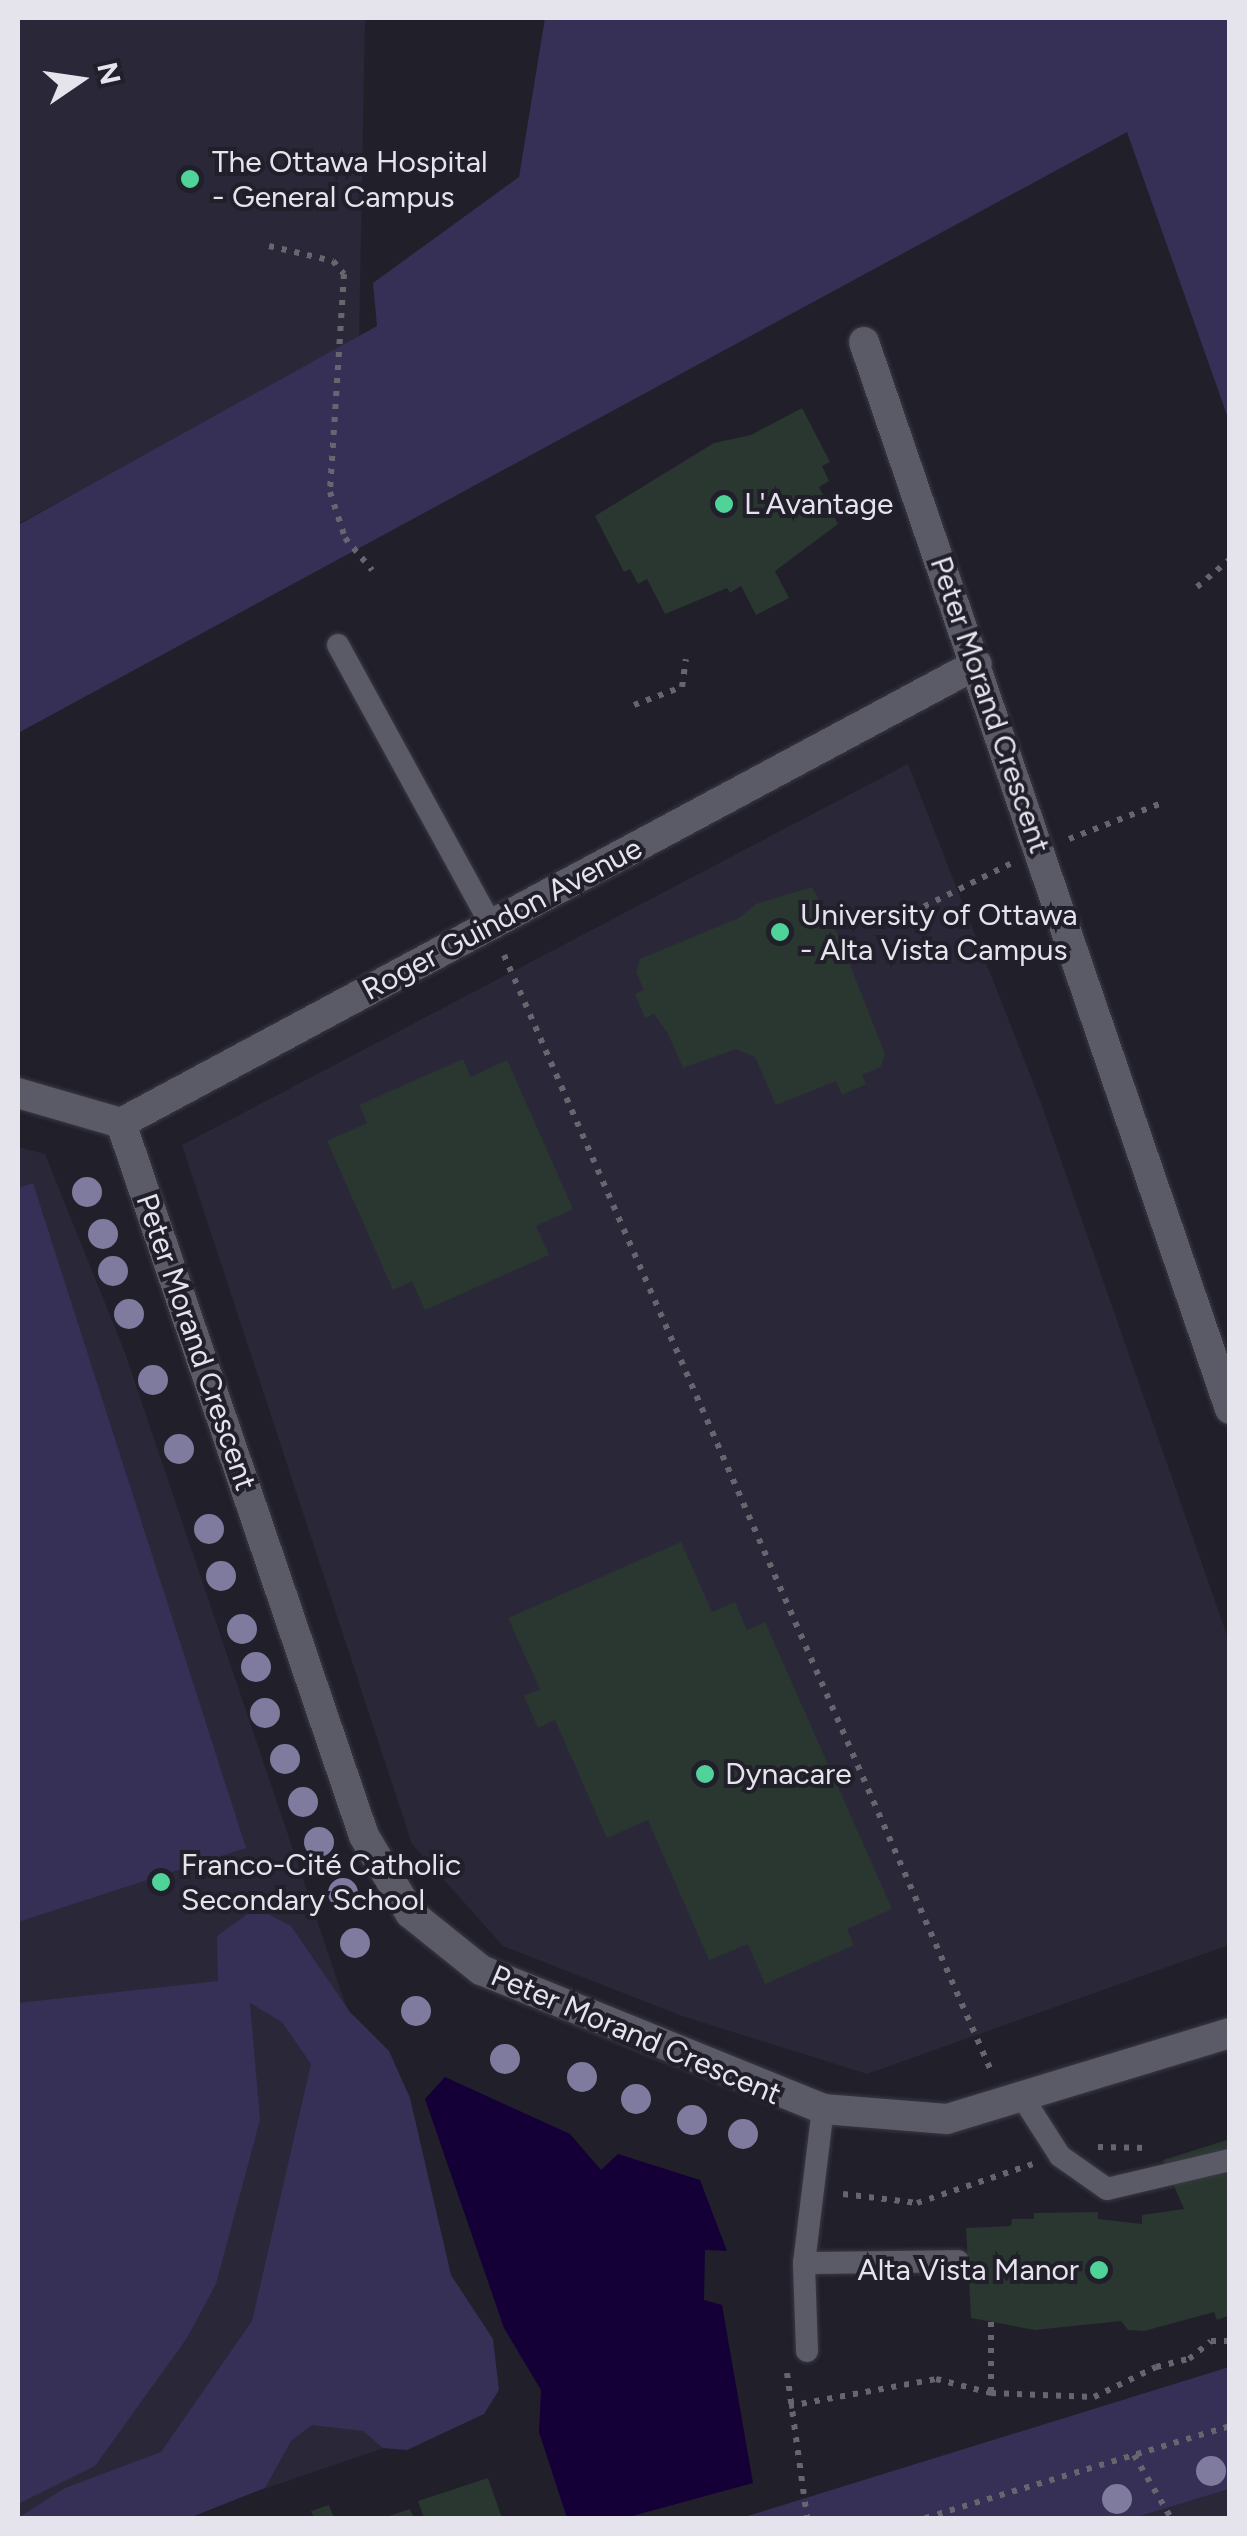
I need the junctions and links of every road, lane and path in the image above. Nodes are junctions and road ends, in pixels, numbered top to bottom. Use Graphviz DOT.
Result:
graph roads {
  1 [pos="1230,176"];
  2 [pos="1230,184"];
  3 [pos="269,246"];
  4 [pos="864,342"];
  5 [pos="1230,558"];
  6 [pos="372,570"];
  7 [pos="1198,587"];
  8 [pos="338,645"];
  9 [pos="686,659"];
  10 [pos="977,664"];
  11 [pos="634,705"];
  12 [pos="1162,803"];
  13 [pos="1040,851"];
  14 [pos="901,918"];
  15 [pos="491,924"];
  16 [pos="18,1093"];
  17 [pos="121,1123"];
  18 [pos="1230,1409"];
  19 [pos="1230,2033"];
  20 [pos="1012,2098"];
  21 [pos="823,2110"];
  22 [pos="1164,2152"];
  23 [pos="1060,2156"];
  24 [pos="1230,2160"];
  25 [pos="808,2187"];
  26 [pos="958,2261"];
  27 [pos="804,2263"];
  28 [pos="991,2322"];
  29 [pos="1230,2342"];
  30 [pos="808,2351"];
  31 [pos="992,2393"];
  32 [pos="789,2406"];
  33 [pos="1230,2426"];
  34 [pos="1134,2455"];
  35 [pos="925,2518"];
  36 [pos="1172,2518"];
  1 -- 2 [label="path"];
  3 -- 6 [label="path"];
  4 -- 10 [label="street, Peter Morand Crescent"];
  5 -- 7 [label="path"];
  8 -- 15 [label="lane"];
  9 -- 11 [label="path"];
  10 -- 13 [label="street, Peter Morand Crescent"];
  10 -- 15 [label="street, Roger Guindon Avenue"];
  12 -- 13 [label="path"];
  13 -- 14 [label="path"];
  13 -- 18 [label="street, Peter Morand Crescent"];
  15 -- 17 [label="street, Roger Guindon Avenue"];
  15 -- 20 [label="path"];
  16 -- 17 [label="street"];
  17 -- 21 [label="street, Peter Morand Crescent"];
  19 -- 20 [label="street, Peter Morand Crescent"];
  20 -- 21 [label="street, Peter Morand Crescent"];
  20 -- 23 [label="lane"];
  21 -- 25 [label="lane"];
  22 -- 23 [label="path"];
  23 -- 24 [label="lane"];
  23 -- 25 [label="path"];
  25 -- 27 [label="lane"];
  26 -- 27 [label="lane"];
  27 -- 30 [label="lane"];
  28 -- 31 [label="path"];
  29 -- 31 [label="path"];
  31 -- 32 [label="path"];
  33 -- 34 [label="path"];
  34 -- 35 [label="path"];
  34 -- 36 [label="path"];
}
